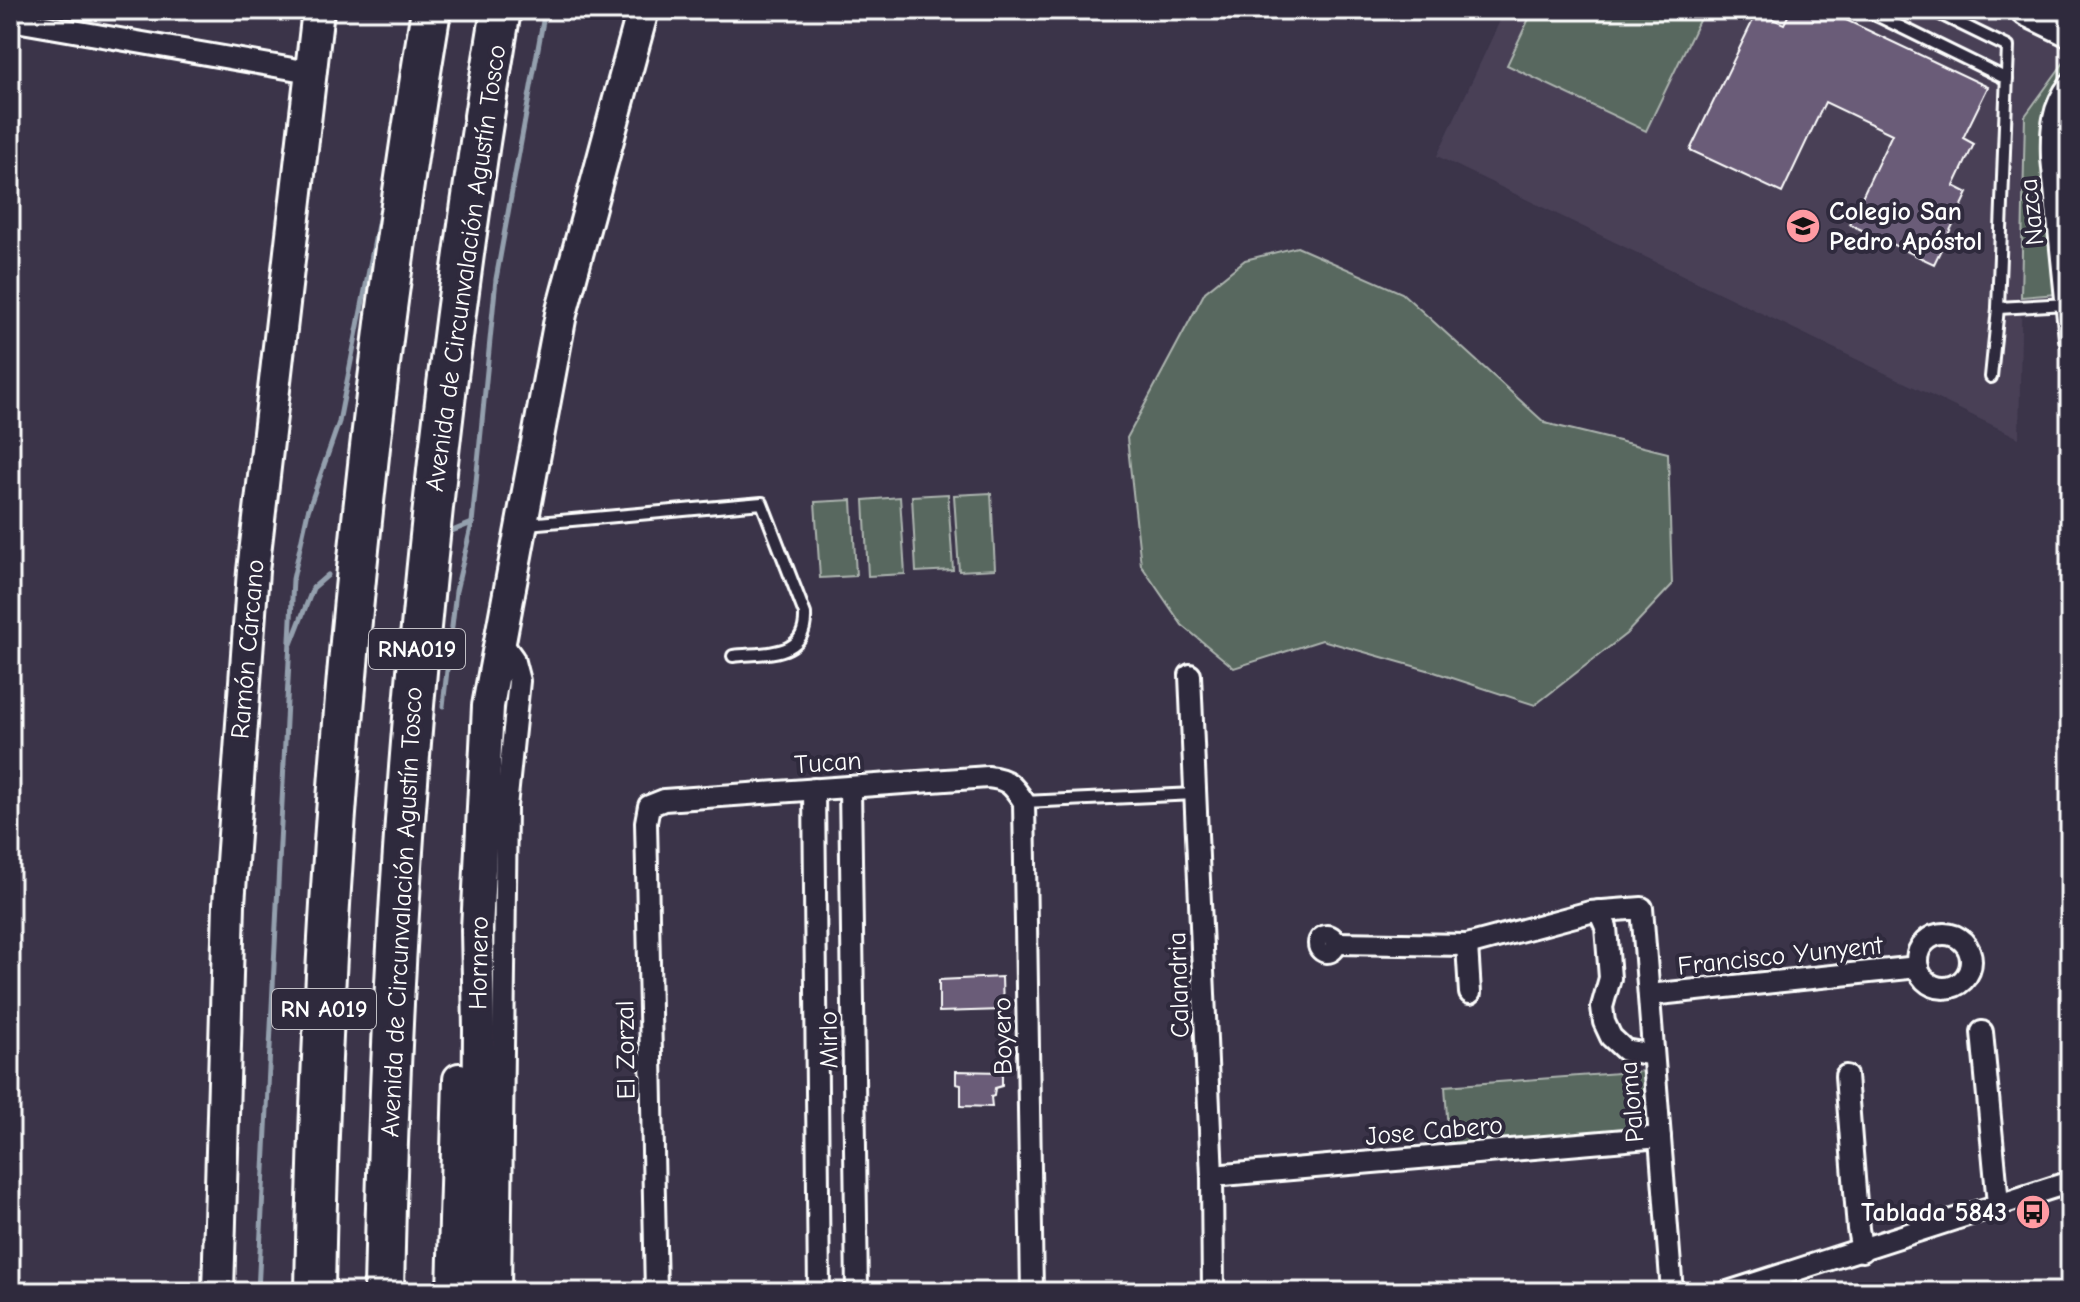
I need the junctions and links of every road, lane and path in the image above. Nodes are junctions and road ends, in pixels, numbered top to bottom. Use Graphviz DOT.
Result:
graph roads {
  1 [pos="318,10"];
  2 [pos="431,10"];
  3 [pos="501,10"];
  4 [pos="643,10"];
  5 [pos="1866,10"];
  6 [pos="1932,10"];
  7 [pos="2028,10"];
  8 [pos="10,20"];
  9 [pos="2070,30"];
  10 [pos="310,72"];
  11 [pos="2007,79"];
  12 [pos="2070,84"];
  13 [pos="2068,304"];
  14 [pos="1998,308"];
  15 [pos="2070,339"];
  16 [pos="1991,377"];
  17 [pos="521,525"];
  18 [pos="500,640"];
  19 [pos="733,656"];
  20 [pos="1190,675"];
  21 [pos="342,726"];
  22 [pos="850,787"];
  23 [pos="814,789"];
  24 [pos="1195,794"];
  25 [pos="1024,802"];
  26 [pos="649,806"];
  27 [pos="1599,911"];
  28 [pos="477,930"];
  29 [pos="1335,943"];
  30 [pos="1467,945"];
  31 [pos="1918,967"];
  32 [pos="1470,993"];
  33 [pos="1649,995"];
  34 [pos="1982,1032"];
  35 [pos="1652,1033"];
  36 [pos="1618,1041"];
  37 [pos="1653,1055"];
  38 [pos="1846,1076"];
  39 [pos="1660,1137"];
  40 [pos="1212,1176"];
  41 [pos="2070,1182"];
  42 [pos="1998,1204"];
  43 [pos="1862,1251"];
  44 [pos="218,1292"];
  45 [pos="315,1292"];
  46 [pos="384,1292"];
  47 [pos="453,1292"];
  48 [pos="477,1292"];
  49 [pos="500,1292"];
  50 [pos="656,1292"];
  51 [pos="819,1292"];
  52 [pos="857,1292"];
  53 [pos="1032,1292"];
  54 [pos="1213,1292"];
  55 [pos="1672,1292"];
  56 [pos="1728,1292"];
  1 -- 10 [label="main road, Ramón Cárcano"];
  2 -- 21 [label="highway, RNA019"];
  3 -- 46 [label="highway, Avenida de Circunvalación Agustín Tosco / RNA019"];
  4 -- 17 [label="main road"];
  5 -- 11 [label="lane"];
  6 -- 11 [label="lane"];
  7 -- 9 [label="main road"];
  8 -- 10 [label="street"];
  10 -- 44 [label="main road, Ramón Cárcano"];
  11 -- 14 [label="lane"];
  12 -- 13 [label="street, Nazca"];
  13 -- 14 [label="lane"];
  13 -- 15 [label="street, Nazca"];
  14 -- 16 [label="lane"];
  17 -- 18 [label="main road"];
  17 -- 19 [label="lane"];
  18 -- 28 [label="main road"];
  18 -- 49 [label="street, Hornero"];
  20 -- 24 [label="street, Calandria"];
  21 -- 45 [label="highway, RN A019"];
  22 -- 23 [label="street, Tucan"];
  22 -- 25 [label="street, Tucan"];
  22 -- 52 [label="street, Mirlo"];
  23 -- 26 [label="street, Tucan"];
  23 -- 51 [label="street, Mirlo"];
  24 -- 25 [label="lane"];
  24 -- 40 [label="street, Calandria"];
  25 -- 53 [label="street, Boyero"];
  26 -- 50 [label="street, El Zorzal"];
  27 -- 30 [label="street"];
  27 -- 33 [label="street, Paloma"];
  27 -- 36 [label="street"];
  28 -- 47 [label="main road"];
  28 -- 48 [label="main road"];
  29 -- 30 [label="street"];
  30 -- 32 [label="street"];
  31 -- 33 [label="street, Francisco Yunyent"];
  33 -- 35 [label="street, Paloma"];
  34 -- 42 [label="street"];
  35 -- 36 [label="street"];
  35 -- 37 [label="street, Paloma"];
  36 -- 37 [label="street"];
  37 -- 39 [label="street, Paloma"];
  38 -- 43 [label="street"];
  39 -- 40 [label="street, Jose Cabero"];
  39 -- 55 [label="street, Paloma"];
  40 -- 54 [label="street, Calandria"];
  41 -- 42 [label="street"];
  42 -- 43 [label="street"];
  43 -- 56 [label="street"];
}
